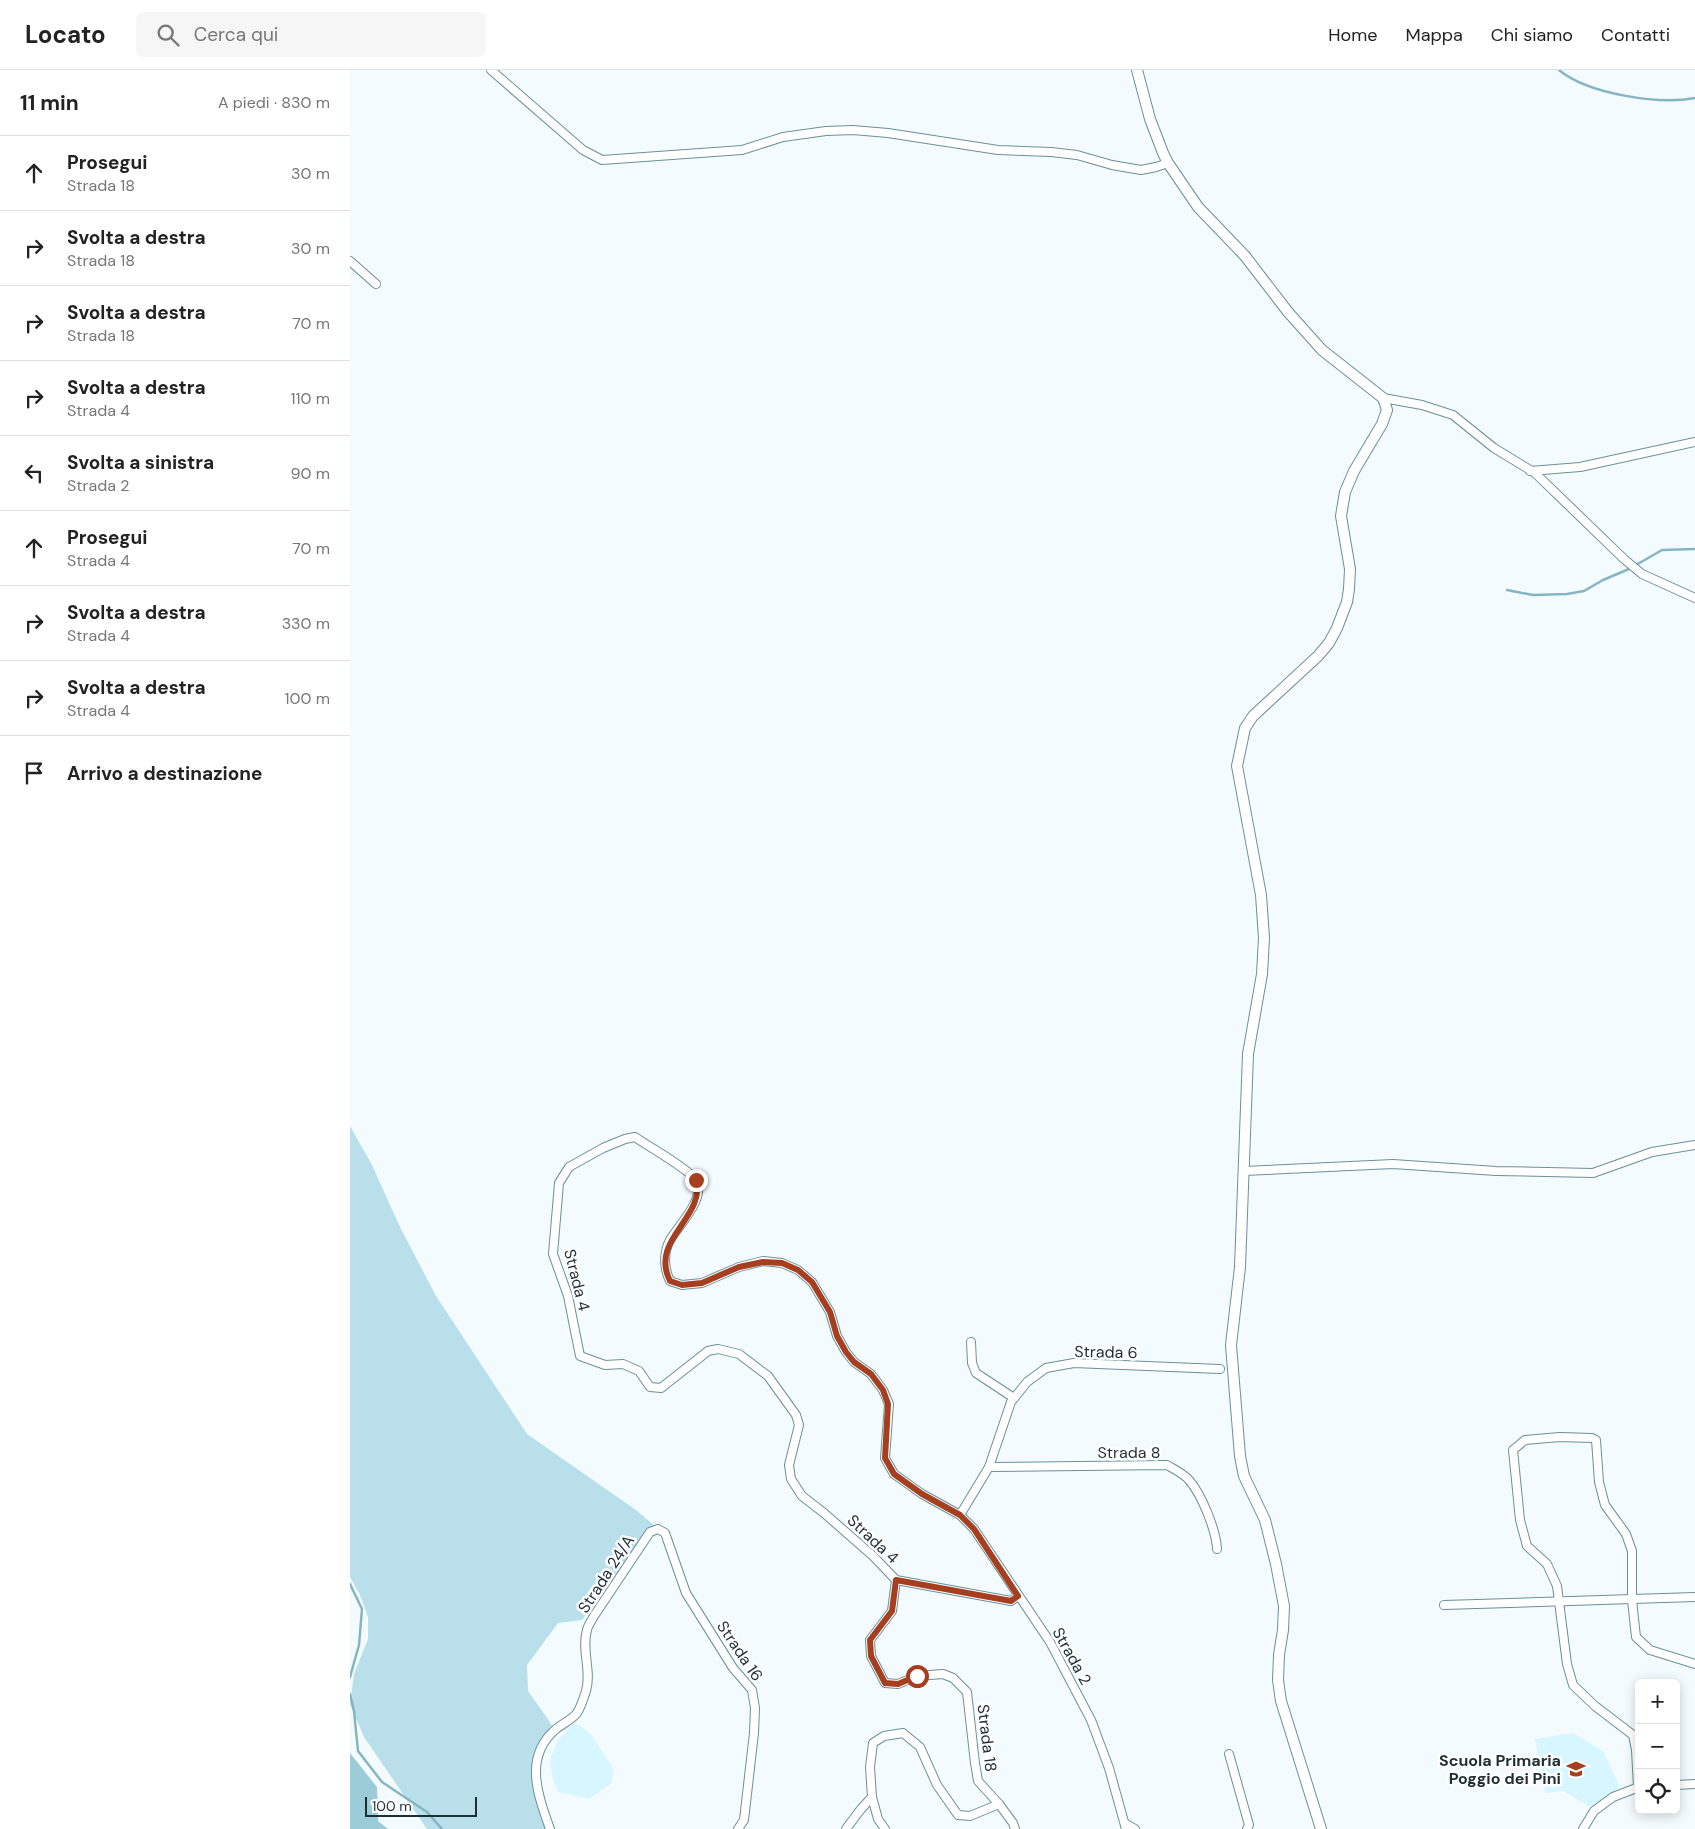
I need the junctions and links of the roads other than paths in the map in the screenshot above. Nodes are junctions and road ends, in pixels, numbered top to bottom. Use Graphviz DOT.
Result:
graph roads {
  1 [pos="491,70"];
  2 [pos="1137,70"];
  3 [pos="1168,163"];
  4 [pos="350,262"];
  5 [pos="376,284"];
  6 [pos="1383,398"];
  7 [pos="1695,442"];
  8 [pos="1530,470"];
  9 [pos="1695,598"];
  10 [pos="1695,1145"];
  11 [pos="1244,1170"];
  12 [pos="971,1342"];
  13 [pos="1220,1369"];
  14 [pos="1014,1398"];
  15 [pos="989,1467"];
  16 [pos="960,1515"];
  17 [pos="658,1529"];
  18 [pos="1217,1549"];
  19 [pos="896,1580"];
  20 [pos="1018,1596"];
  21 [pos="1695,1597"];
  22 [pos="1632,1600"];
  23 [pos="1558,1602"];
  24 [pos="1444,1605"];
  25 [pos="1695,1664"];
  26 [pos="1229,1754"];
  27 [pos="1637,1769"];
  28 [pos="1695,1784"];
  29 [pos="1680,1785"];
  30 [pos="1635,1788"];
  31 [pos="872,1797"];
  32 [pos="999,1804"];
  33 [pos="1126,1827"];
  34 [pos="550,1829"];
  35 [pos="738,1829"];
  36 [pos="846,1829"];
  37 [pos="885,1829"];
  38 [pos="1014,1829"];
  39 [pos="1135,1829"];
  40 [pos="1247,1829"];
  41 [pos="1320,1829"];
  42 [pos="1583,1829"];
  1 -- 3 [label="street"];
  2 -- 3 [label="street"];
  3 -- 6 [label="street"];
  4 -- 5 [label="street"];
  6 -- 8 [label="street"];
  6 -- 11 [label="street"];
  7 -- 8 [label="street"];
  8 -- 9 [label="street"];
  10 -- 11 [label="street"];
  11 -- 41 [label="street"];
  12 -- 14 [label="street"];
  13 -- 14 [label="street, Strada 6"];
  14 -- 15 [label="street, Strada 6"];
  15 -- 16 [label="street, Strada 6"];
  15 -- 18 [label="street, Strada 8"];
  16 -- 19 [label="street, Strada 4"];
  16 -- 20 [label="street, Strada 2"];
  17 -- 34 [label="street, Strada 24/A"];
  17 -- 35 [label="street, Strada 16"];
  19 -- 20 [label="street, Strada 4"];
  19 -- 32 [label="street, Strada 18"];
  20 -- 33 [label="street, Strada 2"];
  21 -- 22 [label="street"];
  22 -- 23 [label="street"];
  22 -- 23 [label="street"];
  22 -- 25 [label="street"];
  23 -- 24 [label="street"];
  23 -- 27 [label="street"];
  26 -- 40 [label="street"];
  28 -- 29 [label="street"];
  30 -- 42 [label="street"];
  31 -- 32 [label="street"];
  31 -- 36 [label="street"];
  31 -- 37 [label="street"];
  32 -- 38 [label="street, Strada 18"];
  33 -- 39 [label="street"];
}
